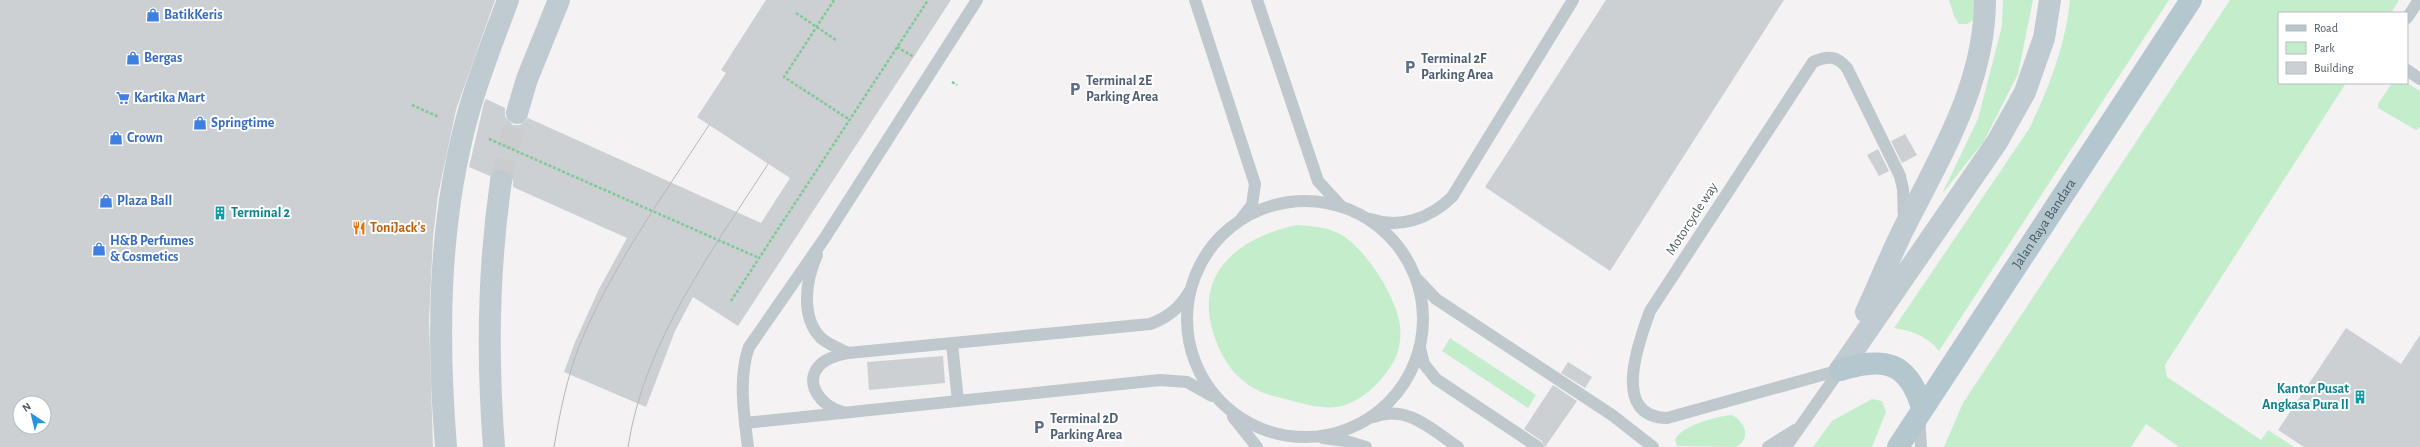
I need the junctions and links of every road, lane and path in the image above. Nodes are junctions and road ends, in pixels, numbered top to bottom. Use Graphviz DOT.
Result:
graph roads {
  1 [pos="508,0"];
  2 [pos="559,0"];
  3 [pos="834,0"];
  4 [pos="928,0"];
  5 [pos="977,0"];
  6 [pos="1195,0"];
  7 [pos="1257,0"];
  8 [pos="1573,0"];
  9 [pos="1985,0"];
  10 [pos="2050,0"];
  11 [pos="2191,0"];
  12 [pos="2419,0"];
  13 [pos="796,14"];
  14 [pos="2408,16"];
  15 [pos="816,27"];
  16 [pos="836,40"];
  17 [pos="2408,71"];
  18 [pos="2420,79"];
  19 [pos="412,105"];
  20 [pos="517,113"];
  21 [pos="447,120"];
  22 [pos="850,120"];
  23 [pos="488,139"];
  24 [pos="501,182"];
  25 [pos="1341,206"];
  26 [pos="1364,216"];
  27 [pos="1234,225"];
  28 [pos="1904,228"];
  29 [pos="824,239"];
  30 [pos="759,258"];
  31 [pos="1414,274"];
  32 [pos="1192,286"];
  33 [pos="731,301"];
  34 [pos="952,344"];
  35 [pos="1419,345"];
  36 [pos="848,352"];
  37 [pos="1840,370"];
  38 [pos="958,401"];
  39 [pos="1226,408"];
  40 [pos="1921,411"];
  41 [pos="848,413"];
  42 [pos="1368,420"];
  43 [pos="745,423"];
  44 [pos="1801,426"];
  45 [pos="1312,437"];
  46 [pos="446,447"];
  47 [pos="494,447"];
  48 [pos="748,447"];
  49 [pos="1257,447"];
  50 [pos="1366,447"];
  51 [pos="1458,447"];
  52 [pos="1538,447"];
  53 [pos="1653,447"];
  54 [pos="1768,447"];
  55 [pos="1786,447"];
  56 [pos="1898,447"];
  57 [pos="1921,447"];
  1 -- 46 [label="street, bridge"];
  2 -- 20 [label="street"];
  3 -- 15 [label="path"];
  4 -- 22 [label="path"];
  5 -- 29 [label="lane"];
  6 -- 27 [label="lane"];
  7 -- 25 [label="lane"];
  8 -- 26 [label="lane"];
  9 -- 28 [label="street"];
  10 -- 37 [label="street"];
  11 -- 40 [label="main road, Jalan Raya Bandara"];
  12 -- 14 [label="lane"];
  13 -- 15 [label="path"];
  15 -- 16 [label="path"];
  15 -- 22 [label="path"];
  17 -- 18 [label="lane"];
  19 -- 21 [label="path"];
  22 -- 30 [label="path"];
  23 -- 30 [label="path"];
  24 -- 47 [label="street"];
  25 -- 26 [label="lane"];
  25 -- 27 [label="lane"];
  26 -- 31 [label="lane"];
  27 -- 32 [label="lane"];
  28 -- 37 [label="street"];
  28 -- 37 [label="lane, Motorcycle way"];
  29 -- 36 [label="lane"];
  29 -- 43 [label="lane"];
  30 -- 33 [label="path"];
  31 -- 35 [label="lane"];
  31 -- 53 [label="lane"];
  32 -- 34 [label="lane"];
  32 -- 39 [label="lane"];
  34 -- 36 [label="lane"];
  34 -- 38 [label="lane"];
  35 -- 42 [label="lane"];
  35 -- 52 [label="lane"];
  36 -- 41 [label="lane"];
  37 -- 40 [label="main road"];
  37 -- 44 [label="lane"];
  38 -- 39 [label="lane"];
  38 -- 41 [label="lane"];
  39 -- 45 [label="lane"];
  39 -- 49 [label="lane"];
  40 -- 56 [label="main road, Jalan Raya Bandara"];
  40 -- 57 [label="lane"];
  41 -- 43 [label="lane"];
  42 -- 45 [label="lane"];
  42 -- 51 [label="lane"];
  43 -- 48 [label="lane"];
  44 -- 54 [label="lane"];
  44 -- 55 [label="lane"];
  45 -- 50 [label="lane"];
}
